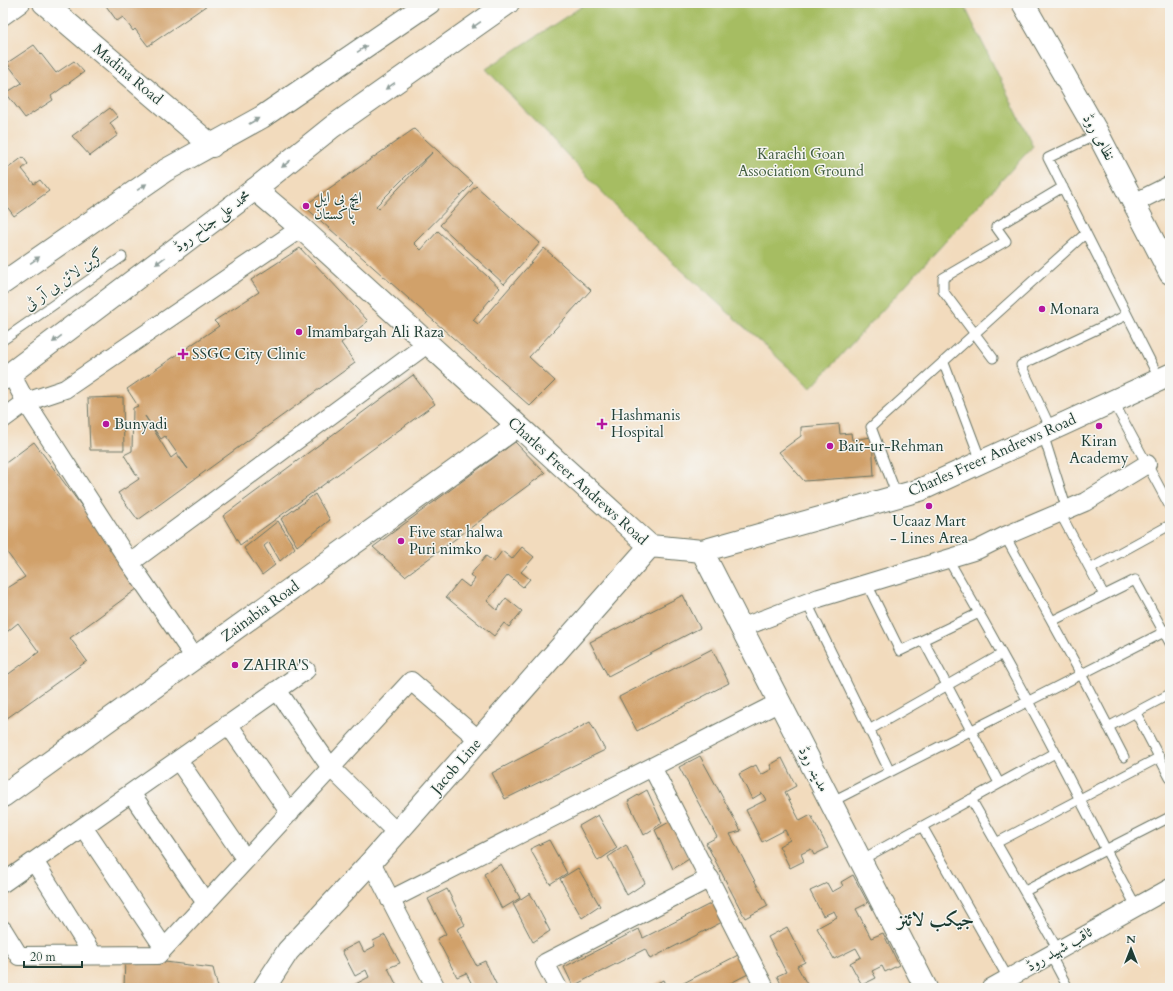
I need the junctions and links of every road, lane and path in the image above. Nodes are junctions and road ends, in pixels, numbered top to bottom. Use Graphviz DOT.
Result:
graph roads {
  1 [pos="21,3"];
  2 [pos="44,3"];
  3 [pos="508,3"];
  4 [pos="1023,3"];
  5 [pos="421,5"];
  6 [pos="3,16"];
  7 [pos="1098,134"];
  8 [pos="212,146"];
  9 [pos="1170,185"];
  10 [pos="1063,187"];
  11 [pos="255,189"];
  12 [pos="1134,203"];
  13 [pos="300,228"];
  14 [pos="1086,233"];
  15 [pos="122,257"];
  16 [pos="1170,273"];
  17 [pos="3,282"];
  18 [pos="1127,315"];
  19 [pos="976,334"];
  20 [pos="3,340"];
  21 [pos="427,344"];
  22 [pos="993,358"];
  23 [pos="944,363"];
  24 [pos="7,377"];
  25 [pos="1167,378"];
  26 [pos="1113,401"];
  27 [pos="26,402"];
  28 [pos="3,419"];
  29 [pos="517,426"];
  30 [pos="1047,430"];
  31 [pos="981,461"];
  32 [pos="1147,464"];
  33 [pos="897,496"];
  34 [pos="1170,507"];
  35 [pos="1064,512"];
  36 [pos="1170,525"];
  37 [pos="1005,536"];
  38 [pos="650,546"];
  39 [pos="702,551"];
  40 [pos="948,559"];
  41 [pos="130,564"];
  42 [pos="1090,569"];
  43 [pos="867,584"];
  44 [pos="1104,595"];
  45 [pos="807,603"];
  46 [pos="979,613"];
  47 [pos="1052,621"];
  48 [pos="741,628"];
  49 [pos="1167,630"];
  50 [pos="923,640"];
  51 [pos="1170,643"];
  52 [pos="1002,654"];
  53 [pos="195,658"];
  54 [pos="306,670"];
  55 [pos="1081,674"];
  56 [pos="947,685"];
  57 [pos="277,690"];
  58 [pos="1170,694"];
  59 [pos="780,702"];
  60 [pos="1027,702"];
  61 [pos="1136,713"];
  62 [pos="228,724"];
  63 [pos="1108,727"];
  64 [pos="869,730"];
  65 [pos="970,730"];
  66 [pos="479,740"];
  67 [pos="1055,753"];
  68 [pos="1124,758"];
  69 [pos="1160,758"];
  70 [pos="178,760"];
  71 [pos="652,767"];
  72 [pos="331,768"];
  73 [pos="890,772"];
  74 [pos="1170,778"];
  75 [pos="999,783"];
  76 [pos="131,793"];
  77 [pos="3,796"];
  78 [pos="1079,798"];
  79 [pos="971,799"];
  80 [pos="831,802"];
  81 [pos="290,813"];
  82 [pos="1170,817"];
  83 [pos="922,826"];
  84 [pos="83,827"];
  85 [pos="397,833"];
  86 [pos="996,843"];
  87 [pos="1105,851"];
  88 [pos="246,860"];
  89 [pos="860,860"];
  90 [pos="34,861"];
  91 [pos="371,862"];
  92 [pos="710,878"];
  93 [pos="3,883"];
  94 [pos="1170,888"];
  95 [pos="1025,891"];
  96 [pos="390,900"];
  97 [pos="206,903"];
  98 [pos="1136,906"];
  99 [pos="3,930"];
  100 [pos="164,948"];
  101 [pos="1054,952"];
  102 [pos="93,955"];
  103 [pos="1008,978"];
  104 [pos="264,988"];
  105 [pos="436,988"];
  106 [pos="558,988"];
  107 [pos="765,988"];
  108 [pos="926,988"];
  109 [pos="991,988"];
  110 [pos="1068,988"];
  1 -- 6 [label="street"];
  2 -- 8 [label="main road, Madina Road"];
  3 -- 11 [label="main road, محمد علی جناح روڈ, one-way"];
  4 -- 7 [label="main road, نظامی روڈ"];
  8 -- 5 [label="main road, one-way"];
  7 -- 10 [label="lane"];
  7 -- 12 [label="main road, نظامی روڈ"];
  17 -- 8 [label="main road, one-way"];
  9 -- 12 [label="street"];
  10 -- 14 [label="lane"];
  10 -- 19 [label="lane"];
  11 -- 13 [label="main road, Charles Freer Andrews Road"];
  11 -- 24 [label="main road, محمد علی جناح روڈ, one-way"];
  12 -- 16 [label="main road, نظامی روڈ"];
  13 -- 21 [label="main road, Charles Freer Andrews Road"];
  13 -- 27 [label="street"];
  14 -- 18 [label="lane"];
  14 -- 19 [label="lane"];
  15 -- 20 [label="lane, گرین لائن بی آر ٹی"];
  18 -- 25 [label="lane"];
  18 -- 30 [label="lane"];
  19 -- 22 [label="lane"];
  19 -- 23 [label="lane"];
  21 -- 29 [label="main road, Charles Freer Andrews Road"];
  21 -- 41 [label="street"];
  23 -- 31 [label="lane"];
  23 -- 33 [label="lane"];
  24 -- 27 [label="street"];
  25 -- 26 [label="main road, Charles Freer Andrews Road"];
  26 -- 30 [label="main road, Charles Freer Andrews Road"];
  26 -- 32 [label="lane"];
  27 -- 28 [label="street"];
  27 -- 41 [label="street"];
  29 -- 38 [label="main road, Charles Freer Andrews Road"];
  29 -- 53 [label="main road, Zainabia Road"];
  30 -- 31 [label="main road, Charles Freer Andrews Road"];
  30 -- 35 [label="lane"];
  31 -- 33 [label="main road, Charles Freer Andrews Road"];
  32 -- 34 [label="lane"];
  32 -- 35 [label="street"];
  33 -- 39 [label="main road, Charles Freer Andrews Road"];
  35 -- 37 [label="street"];
  35 -- 42 [label="lane"];
  36 -- 42 [label="lane"];
  37 -- 40 [label="street"];
  37 -- 47 [label="lane"];
  38 -- 39 [label="main road, Charles Freer Andrews Road"];
  38 -- 66 [label="main road, Jacob Line"];
  39 -- 48 [label="main road, مدینہ روڈ"];
  40 -- 43 [label="street"];
  40 -- 46 [label="lane"];
  41 -- 53 [label="street"];
  42 -- 44 [label="lane"];
  43 -- 45 [label="street"];
  43 -- 50 [label="lane"];
  44 -- 47 [label="lane"];
  44 -- 49 [label="lane"];
  45 -- 48 [label="street"];
  45 -- 64 [label="lane"];
  46 -- 50 [label="lane"];
  46 -- 52 [label="lane"];
  47 -- 55 [label="lane"];
  48 -- 59 [label="main road, مدینہ روڈ"];
  49 -- 51 [label="lane"];
  49 -- 55 [label="lane"];
  50 -- 56 [label="lane"];
  52 -- 56 [label="lane"];
  52 -- 60 [label="lane"];
  53 -- 77 [label="main road, Zainabia Road"];
  54 -- 57 [label="street"];
  55 -- 60 [label="lane"];
  55 -- 63 [label="lane"];
  56 -- 64 [label="lane"];
  56 -- 65 [label="lane"];
  57 -- 62 [label="street"];
  57 -- 72 [label="street"];
  58 -- 61 [label="lane"];
  59 -- 71 [label="street"];
  59 -- 80 [label="main road, مدینہ روڈ"];
  60 -- 65 [label="lane"];
  60 -- 67 [label="lane"];
  61 -- 63 [label="lane"];
  61 -- 69 [label="lane"];
  62 -- 70 [label="street"];
  62 -- 81 [label="street"];
  63 -- 68 [label="lane"];
  64 -- 73 [label="lane"];
  65 -- 73 [label="lane"];
  65 -- 75 [label="lane"];
  66 -- 72 [label="street"];
  66 -- 85 [label="main road, Jacob Line"];
  67 -- 75 [label="lane"];
  67 -- 78 [label="lane"];
  69 -- 74 [label="lane"];
  69 -- 78 [label="lane"];
  70 -- 76 [label="street"];
  70 -- 88 [label="street"];
  71 -- 92 [label="street"];
  71 -- 96 [label="street"];
  72 -- 81 [label="street"];
  72 -- 85 [label="street"];
  73 -- 80 [label="lane"];
  75 -- 79 [label="lane"];
  76 -- 84 [label="street"];
  76 -- 97 [label="street"];
  78 -- 86 [label="lane"];
  78 -- 87 [label="lane"];
  79 -- 83 [label="lane"];
  79 -- 86 [label="lane"];
  80 -- 89 [label="main road, مدینہ روڈ"];
  81 -- 88 [label="street"];
  82 -- 87 [label="lane"];
  83 -- 89 [label="lane"];
  83 -- 103 [label="lane"];
  84 -- 90 [label="street"];
  84 -- 100 [label="street"];
  85 -- 91 [label="main road, Jacob Line"];
  86 -- 95 [label="lane"];
  87 -- 95 [label="lane"];
  87 -- 98 [label="lane"];
  88 -- 97 [label="street"];
  89 -- 108 [label="main road, مدینہ روڈ"];
  90 -- 93 [label="street"];
  90 -- 102 [label="street"];
  91 -- 96 [label="street"];
  91 -- 104 [label="main road, Jacob Line"];
  92 -- 106 [label="street"];
  92 -- 107 [label="street"];
  94 -- 98 [label="street, ثاقب شہید روڈ"];
  95 -- 101 [label="lane"];
  96 -- 105 [label="street"];
  97 -- 100 [label="street"];
  98 -- 101 [label="street, ثاقب شہید روڈ"];
  99 -- 102 [label="street"];
  100 -- 102 [label="street"];
  101 -- 103 [label="street, ثاقب شہید روڈ"];
  101 -- 110 [label="lane"];
  103 -- 109 [label="street, ثاقب شہید روڈ"];
}
